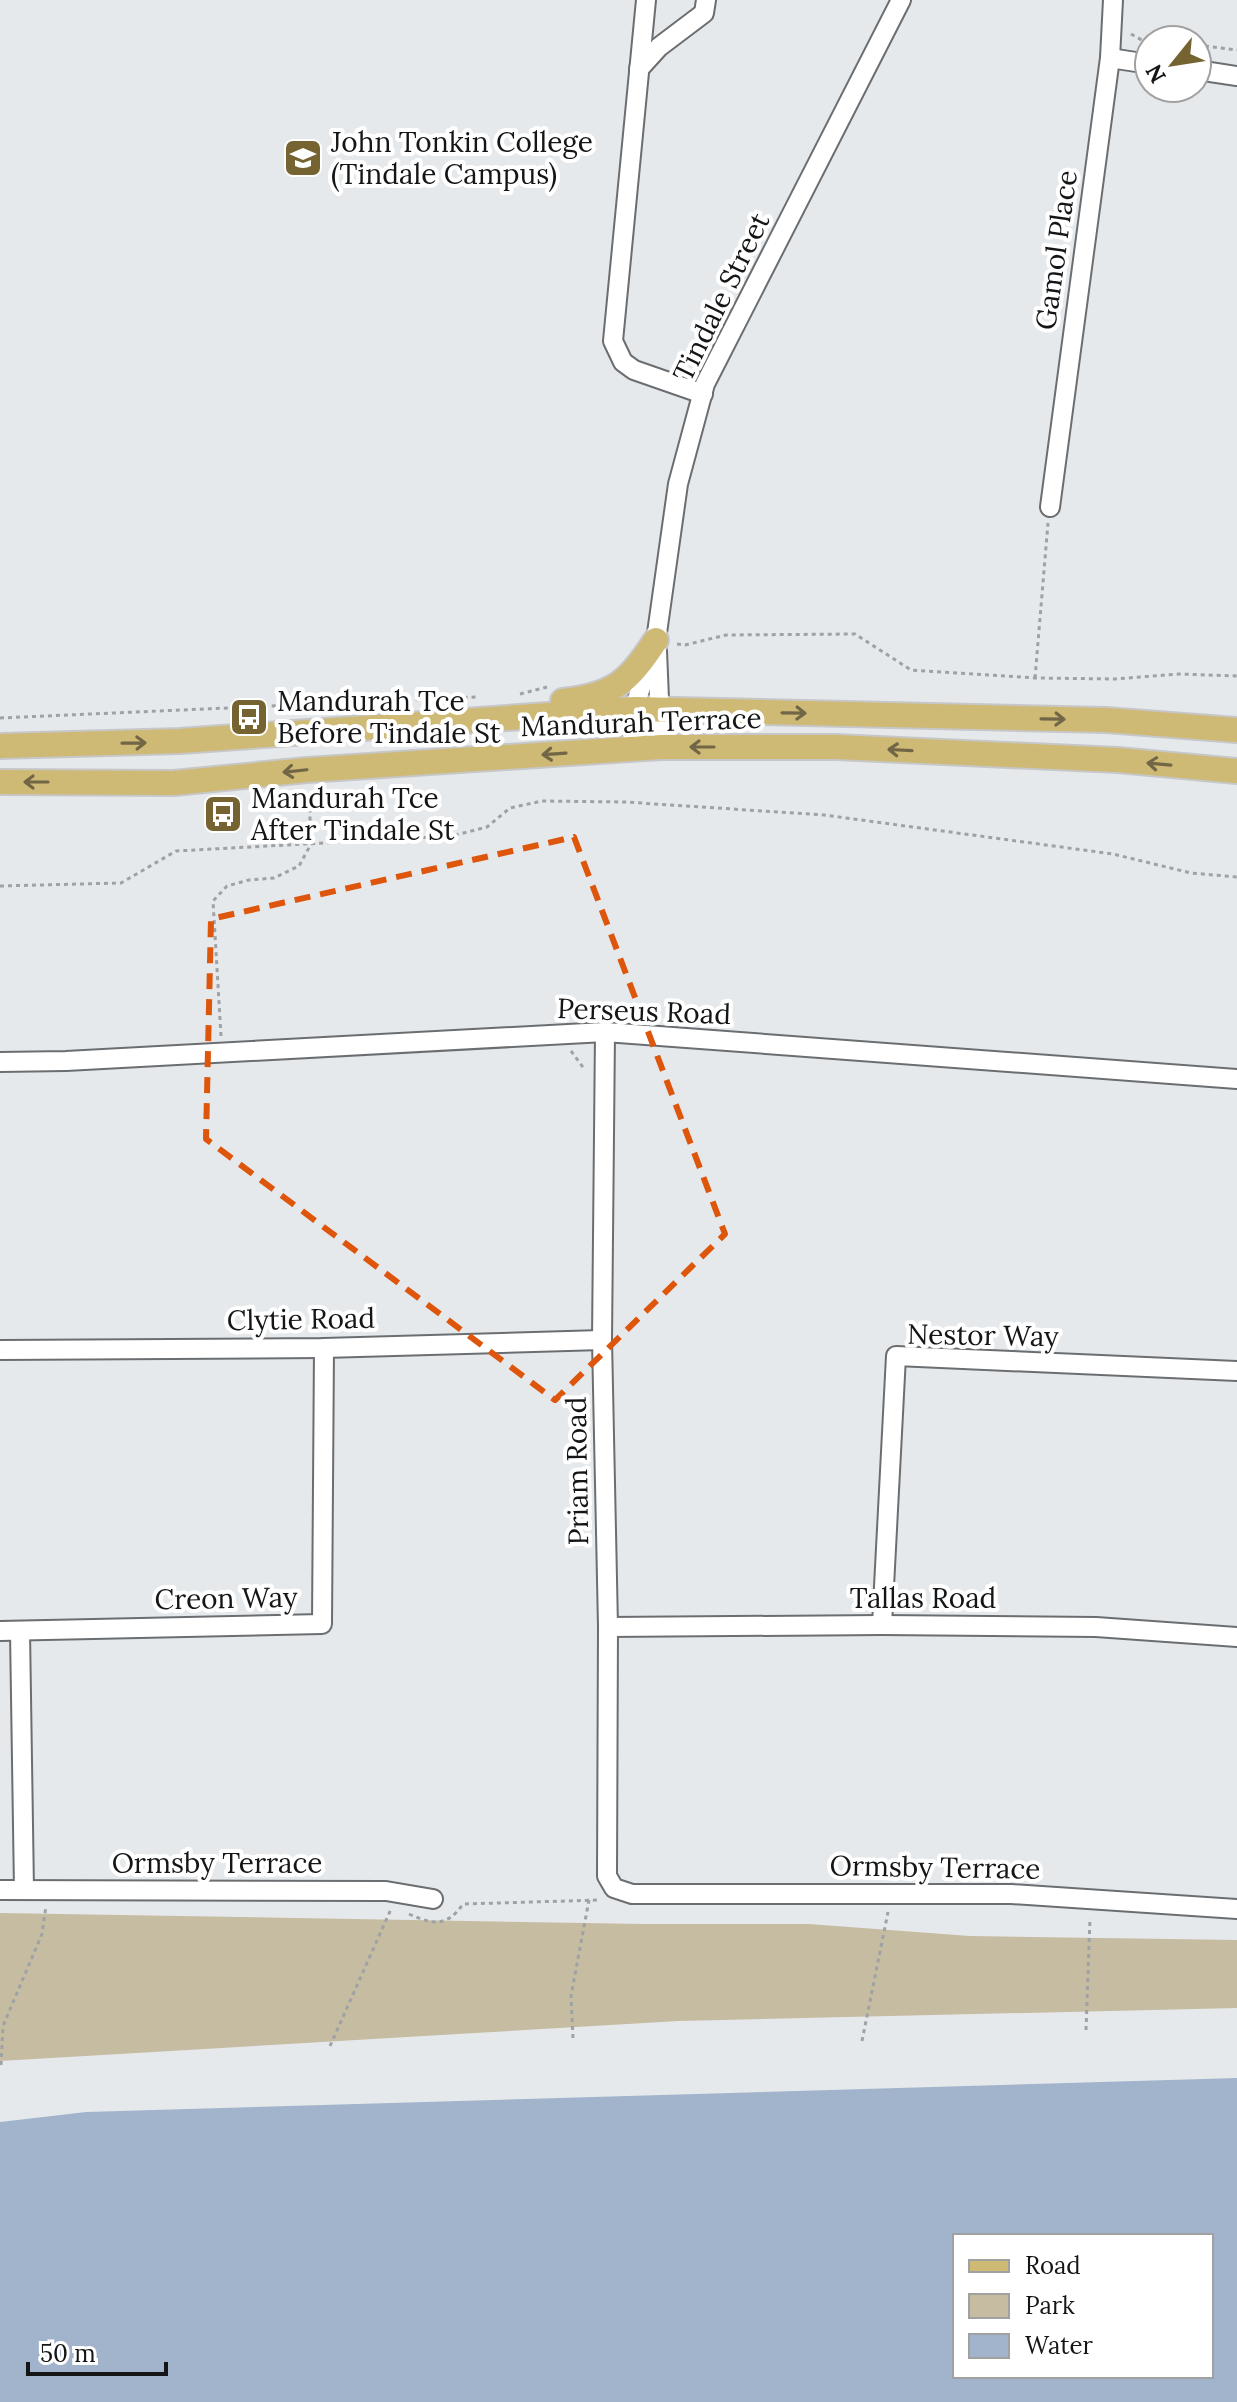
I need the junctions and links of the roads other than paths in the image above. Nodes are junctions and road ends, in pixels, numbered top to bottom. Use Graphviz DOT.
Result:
graph roads {
  1 [pos="646,0"];
  2 [pos="706,0"];
  3 [pos="901,0"];
  4 [pos="1113,0"];
  5 [pos="1110,58"];
  6 [pos="1133,62"];
  7 [pos="639,69"];
  8 [pos="1213,72"];
  9 [pos="1237,76"];
  10 [pos="703,394"];
  11 [pos="1050,507"];
  12 [pos="656,640"];
  13 [pos="518,706"];
  14 [pos="634,709"];
  15 [pos="660,710"];
  16 [pos="1237,730"];
  17 [pos="0,746"];
  18 [pos="661,747"];
  19 [pos="632,749"];
  20 [pos="1237,771"];
  21 [pos="0,782"];
  22 [pos="605,1032"];
  23 [pos="0,1062"];
  24 [pos="1237,1079"];
  25 [pos="602,1340"];
  26 [pos="324,1348"];
  27 [pos="0,1350"];
  28 [pos="1237,1371"];
  29 [pos="882,1625"];
  30 [pos="608,1627"];
  31 [pos="0,1631"];
  32 [pos="20,1631"];
  33 [pos="1237,1637"];
  34 [pos="0,1890"];
  35 [pos="24,1890"];
  36 [pos="632,1894"];
  37 [pos="433,1899"];
  38 [pos="1237,1909"];
  1 -- 7 [label="street"];
  2 -- 7 [label="street"];
  3 -- 10 [label="street, Tindale Street"];
  4 -- 5 [label="street, Gamol Place"];
  5 -- 6 [label="street"];
  5 -- 11 [label="street, Gamol Place"];
  7 -- 10 [label="street"];
  8 -- 9 [label="street"];
  10 -- 12 [label="street, Tindale Street"];
  12 -- 13 [label="main road"];
  12 -- 14 [label="street, Tindale Street"];
  12 -- 15 [label="street, Tindale Street"];
  13 -- 14 [label="main road, Mandurah Terrace"];
  17 -- 13 [label="main road, Mandurah Terrace, one-way"];
  14 -- 15 [label="main road, Mandurah Terrace"];
  14 -- 19 [label="street, Tindale Street"];
  15 -- 16 [label="main road, Mandurah Terrace, one-way"];
  15 -- 18 [label="street, Tindale Street"];
  18 -- 19 [label="main road, Mandurah Terrace"];
  20 -- 18 [label="main road, Mandurah Terrace, one-way"];
  19 -- 21 [label="main road, Mandurah Terrace, one-way"];
  22 -- 23 [label="street, Perseus Road"];
  22 -- 24 [label="street, Perseus Road"];
  22 -- 25 [label="street, Priam Road"];
  25 -- 26 [label="street, Clytie Road"];
  25 -- 30 [label="street, Priam Road"];
  26 -- 27 [label="street, Clytie Road"];
  26 -- 32 [label="street, Creon Way"];
  28 -- 29 [label="street, Nestor Way"];
  29 -- 30 [label="street, Tallas Road"];
  29 -- 33 [label="street, Tallas Road"];
  30 -- 36 [label="street, Priam Road"];
  31 -- 32 [label="street, Creon Way"];
  32 -- 35 [label="street"];
  34 -- 35 [label="street, Ormsby Terrace"];
  35 -- 37 [label="street, Ormsby Terrace"];
  36 -- 38 [label="street, Ormsby Terrace"];
}
